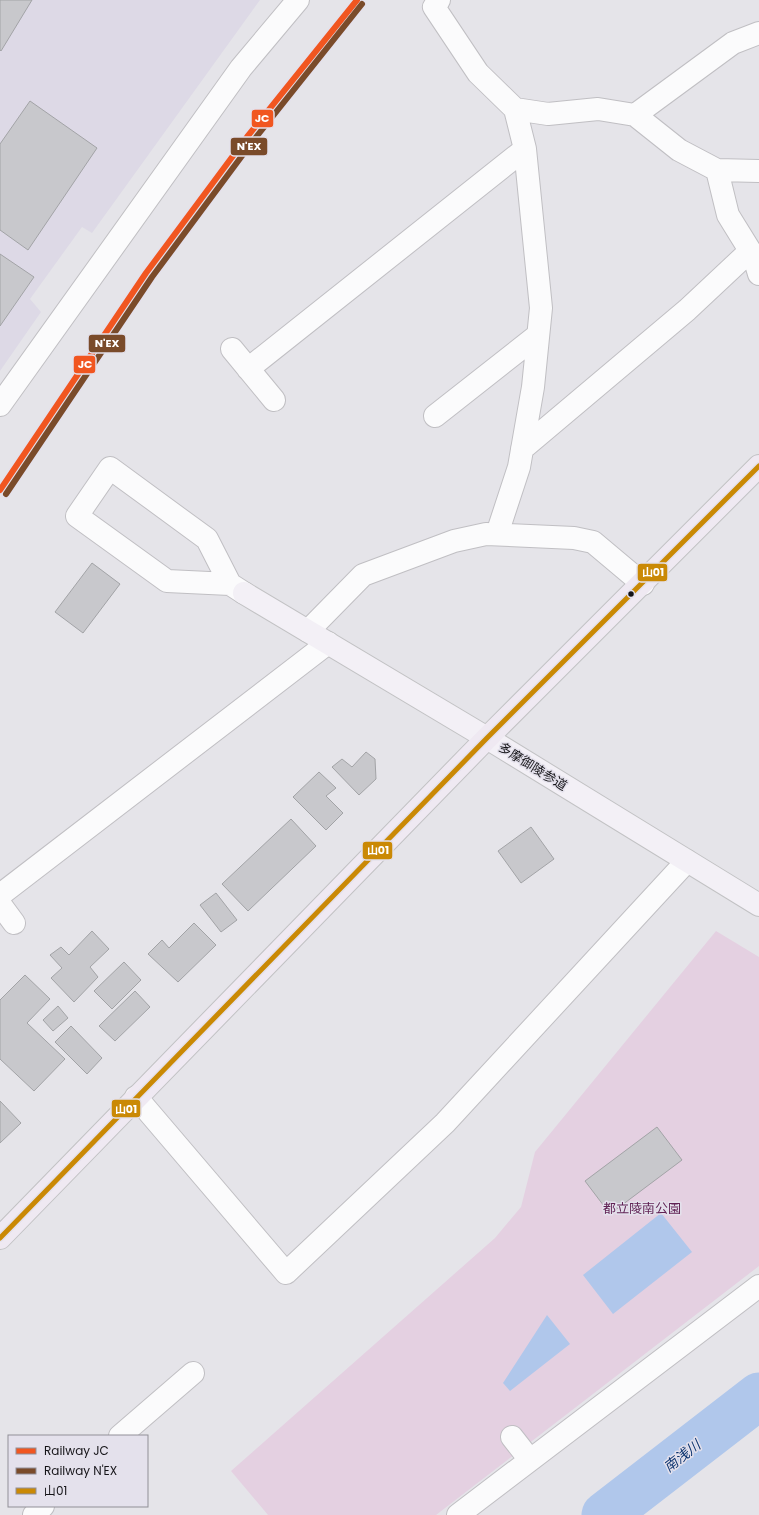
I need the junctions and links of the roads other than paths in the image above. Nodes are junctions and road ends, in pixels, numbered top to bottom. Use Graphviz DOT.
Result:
graph roads {
  1 [pos="298,0"];
  2 [pos="439,0"];
  3 [pos="759,33"];
  4 [pos="515,108"];
  5 [pos="635,115"];
  6 [pos="525,149"];
  7 [pos="717,170"];
  8 [pos="759,171"];
  9 [pos="750,251"];
  10 [pos="759,274"];
  11 [pos="538,335"];
  12 [pos="232,349"];
  13 [pos="248,368"];
  14 [pos="274,400"];
  15 [pos="0,405"];
  16 [pos="435,416"];
  17 [pos="522,449"];
  18 [pos="759,466"];
  19 [pos="496,534"];
  20 [pos="643,584"];
  21 [pos="237,588"];
  22 [pos="308,631"];
  23 [pos="328,643"];
  24 [pos="487,738"];
  25 [pos="687,861"];
  26 [pos="0,895"];
  27 [pos="0,904"];
  28 [pos="759,905"];
  29 [pos="14,924"];
  30 [pos="136,1097"];
  31 [pos="0,1238"];
  32 [pos="759,1286"];
  33 [pos="193,1373"];
  34 [pos="121,1435"];
  35 [pos="512,1437"];
  36 [pos="530,1460"];
  37 [pos="42,1507"];
  38 [pos="34,1515"];
  39 [pos="458,1515"];
  1 -- 15 [label="street"];
  2 -- 4 [label="street"];
  3 -- 5 [label="street"];
  4 -- 5 [label="street"];
  4 -- 6 [label="street"];
  5 -- 7 [label="street"];
  6 -- 11 [label="street"];
  6 -- 13 [label="street"];
  7 -- 8 [label="street"];
  7 -- 9 [label="street"];
  9 -- 10 [label="street"];
  9 -- 17 [label="street"];
  11 -- 16 [label="street"];
  11 -- 17 [label="street"];
  12 -- 13 [label="street"];
  13 -- 14 [label="street"];
  17 -- 19 [label="street"];
  18 -- 20 [label="highway"];
  19 -- 20 [label="street"];
  19 -- 22 [label="street"];
  20 -- 24 [label="highway"];
  21 -- 21 [label="street"];
  21 -- 22 [label="main road, 多摩御陵参道"];
  22 -- 23 [label="main road, 多摩御陵参道"];
  23 -- 24 [label="main road, 多摩御陵参道"];
  23 -- 26 [label="street"];
  24 -- 25 [label="main road, 多摩御陵参道"];
  24 -- 30 [label="highway"];
  25 -- 28 [label="main road, 多摩御陵参道"];
  25 -- 30 [label="street"];
  27 -- 29 [label="street"];
  30 -- 31 [label="highway"];
  32 -- 36 [label="street"];
  33 -- 34 [label="street"];
  35 -- 36 [label="street"];
  36 -- 39 [label="street"];
  37 -- 38 [label="street"];
}
